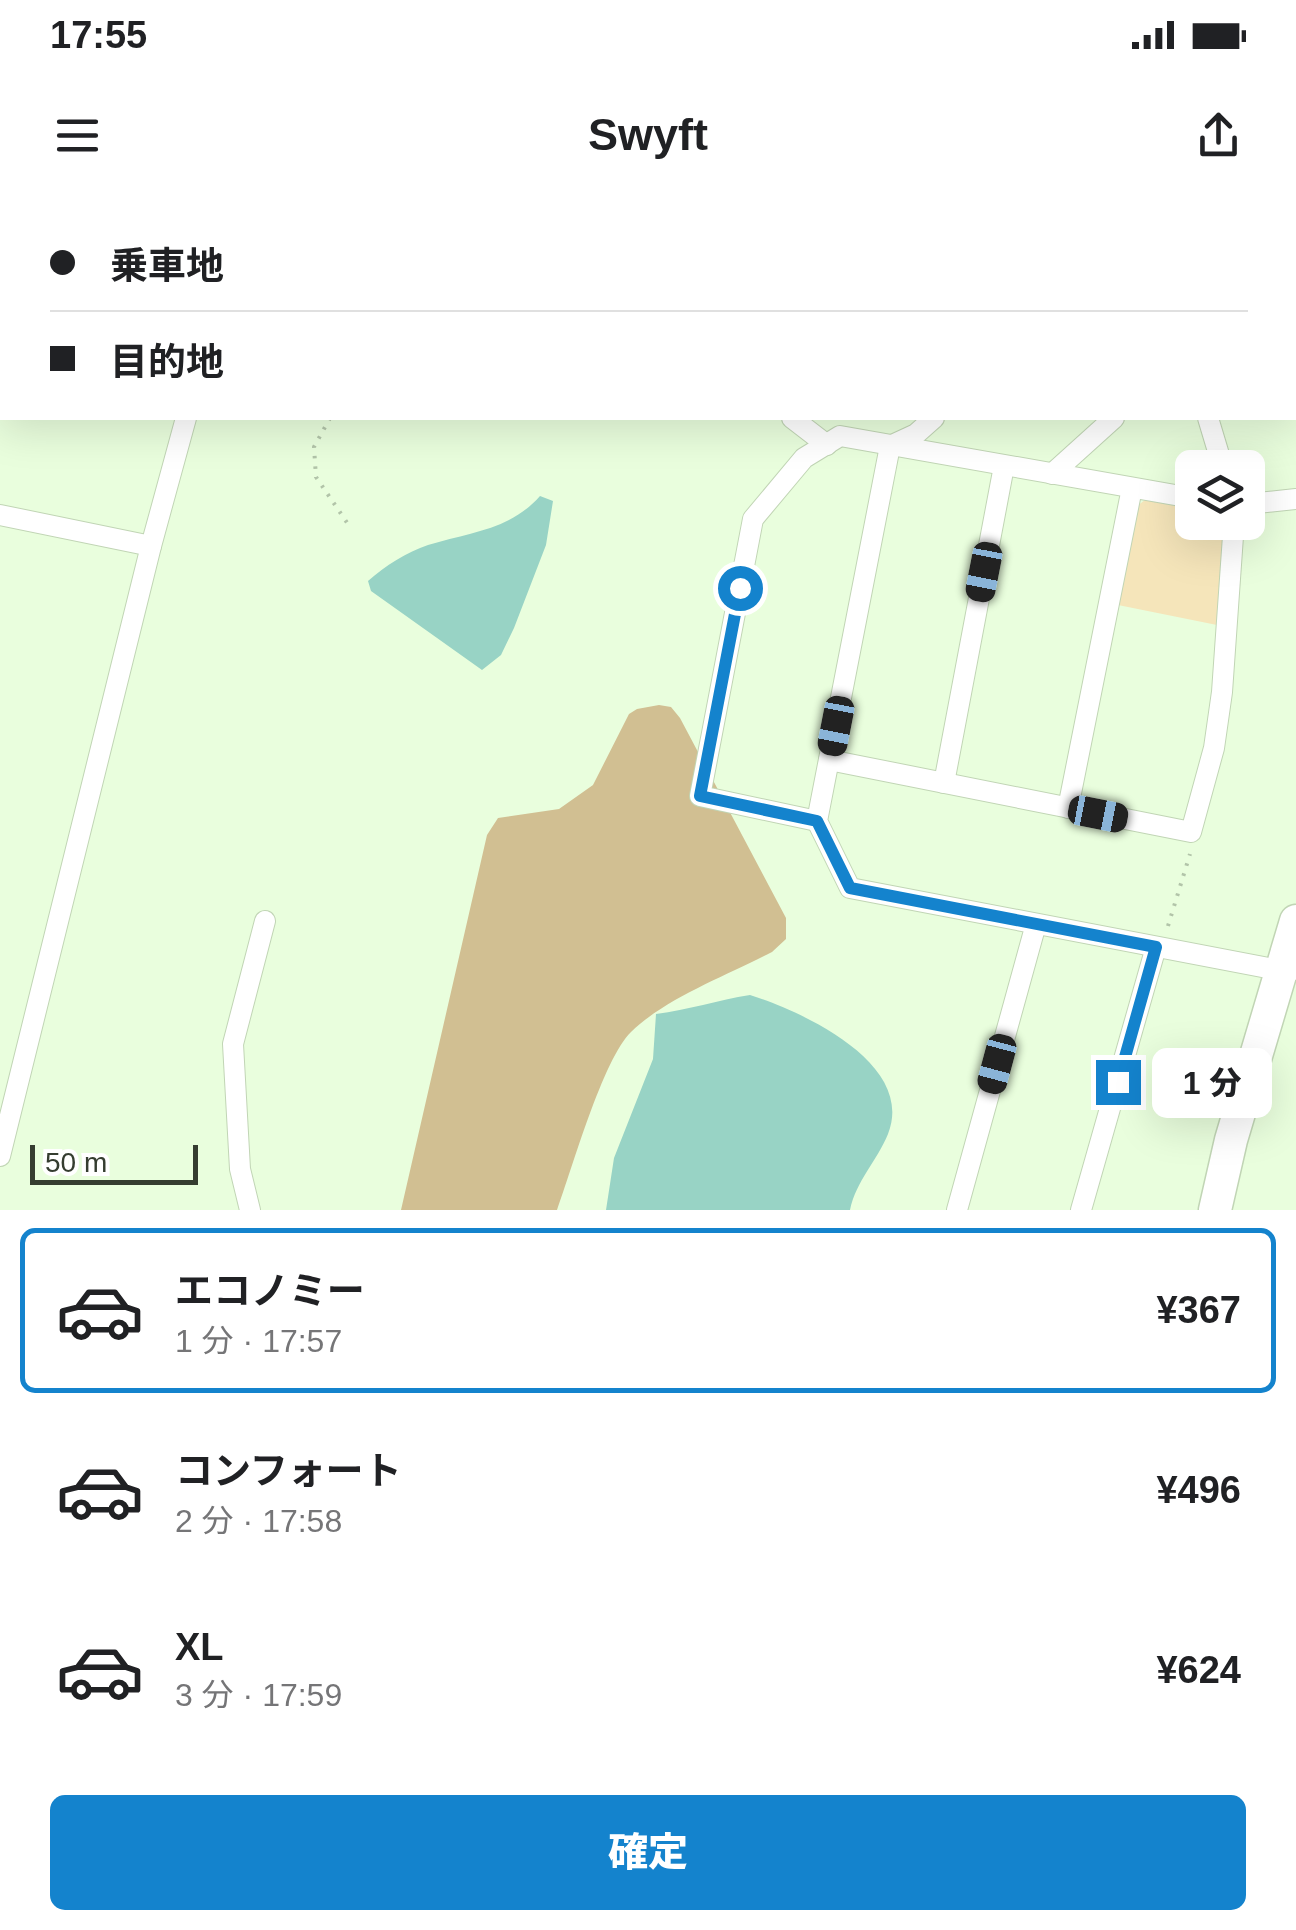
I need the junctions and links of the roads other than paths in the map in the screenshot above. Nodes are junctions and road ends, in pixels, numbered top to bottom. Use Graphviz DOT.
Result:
graph roads {
  1 [pos="185,420"];
  2 [pos="795,420"];
  3 [pos="932,420"];
  4 [pos="1112,420"];
  5 [pos="1209,420"];
  6 [pos="826,445"];
  7 [pos="890,446"];
  8 [pos="1218,450"];
  9 [pos="1004,466"];
  10 [pos="1052,474"];
  11 [pos="1132,488"];
  12 [pos="1175,495"];
  13 [pos="1296,499"];
  14 [pos="1265,502"];
  15 [pos="0,515"];
  16 [pos="1233,540"];
  17 [pos="151,546"];
  18 [pos="830,760"];
  19 [pos="944,783"];
  20 [pos="1068,808"];
  21 [pos="817,821"];
  22 [pos="1296,921"];
  23 [pos="265,922"];
  24 [pos="1036,924"];
  25 [pos="1156,947"];
  26 [pos="1289,972"];
  27 [pos="0,1156"];
  28 [pos="250,1210"];
  29 [pos="957,1210"];
  30 [pos="1081,1210"];
  31 [pos="1215,1210"];
  1 -- 17 [label="street"];
  2 -- 6 [label="street"];
  3 -- 7 [label="street"];
  4 -- 10 [label="street"];
  5 -- 8 [label="street"];
  6 -- 7 [label="street"];
  6 -- 21 [label="street"];
  7 -- 9 [label="street"];
  7 -- 18 [label="street"];
  9 -- 10 [label="street"];
  9 -- 19 [label="street"];
  10 -- 11 [label="street"];
  11 -- 12 [label="street"];
  11 -- 20 [label="street"];
  13 -- 14 [label="street"];
  15 -- 17 [label="street"];
  16 -- 20 [label="street"];
  17 -- 27 [label="street"];
  18 -- 19 [label="street"];
  18 -- 21 [label="street"];
  19 -- 20 [label="street"];
  21 -- 24 [label="street"];
  22 -- 26 [label="main road"];
  23 -- 28 [label="street"];
  24 -- 25 [label="street"];
  24 -- 29 [label="street"];
  25 -- 26 [label="street"];
  25 -- 30 [label="street"];
  26 -- 31 [label="main road"];
}
